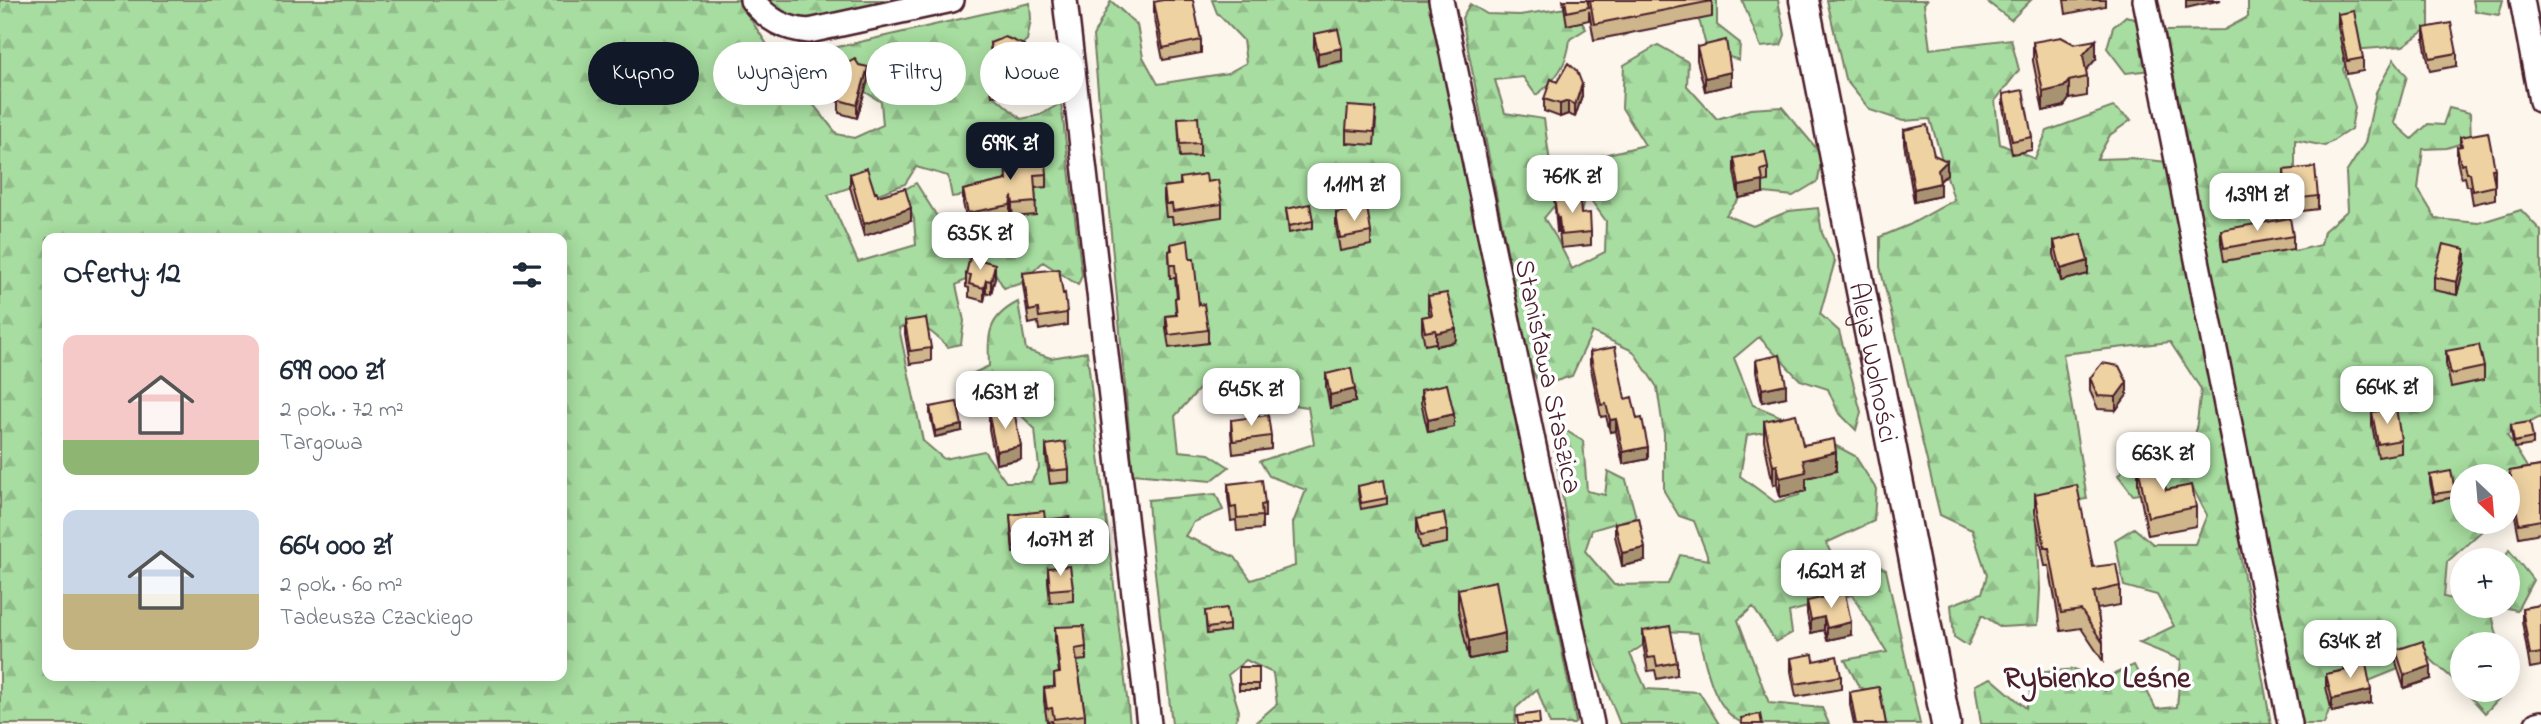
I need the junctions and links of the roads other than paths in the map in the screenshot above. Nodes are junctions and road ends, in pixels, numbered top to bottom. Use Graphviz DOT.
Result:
graph roads {
  1 [pos="752,0"];
  2 [pos="952,0"];
  3 [pos="1065,0"];
  4 [pos="1441,0"];
  5 [pos="1804,0"];
  6 [pos="2145,0"];
  7 [pos="2522,0"];
  8 [pos="2541,101"];
  9 [pos="1149,724"];
  10 [pos="1592,724"];
  11 [pos="1946,724"];
  12 [pos="2290,724"];
  1 -- 2 [label="street"];
  3 -- 9 [label="street"];
  4 -- 10 [label="street, Stanisława Staszica"];
  5 -- 11 [label="street, Aleja Wolności"];
  6 -- 12 [label="street"];
  7 -- 8 [label="street"];
}
